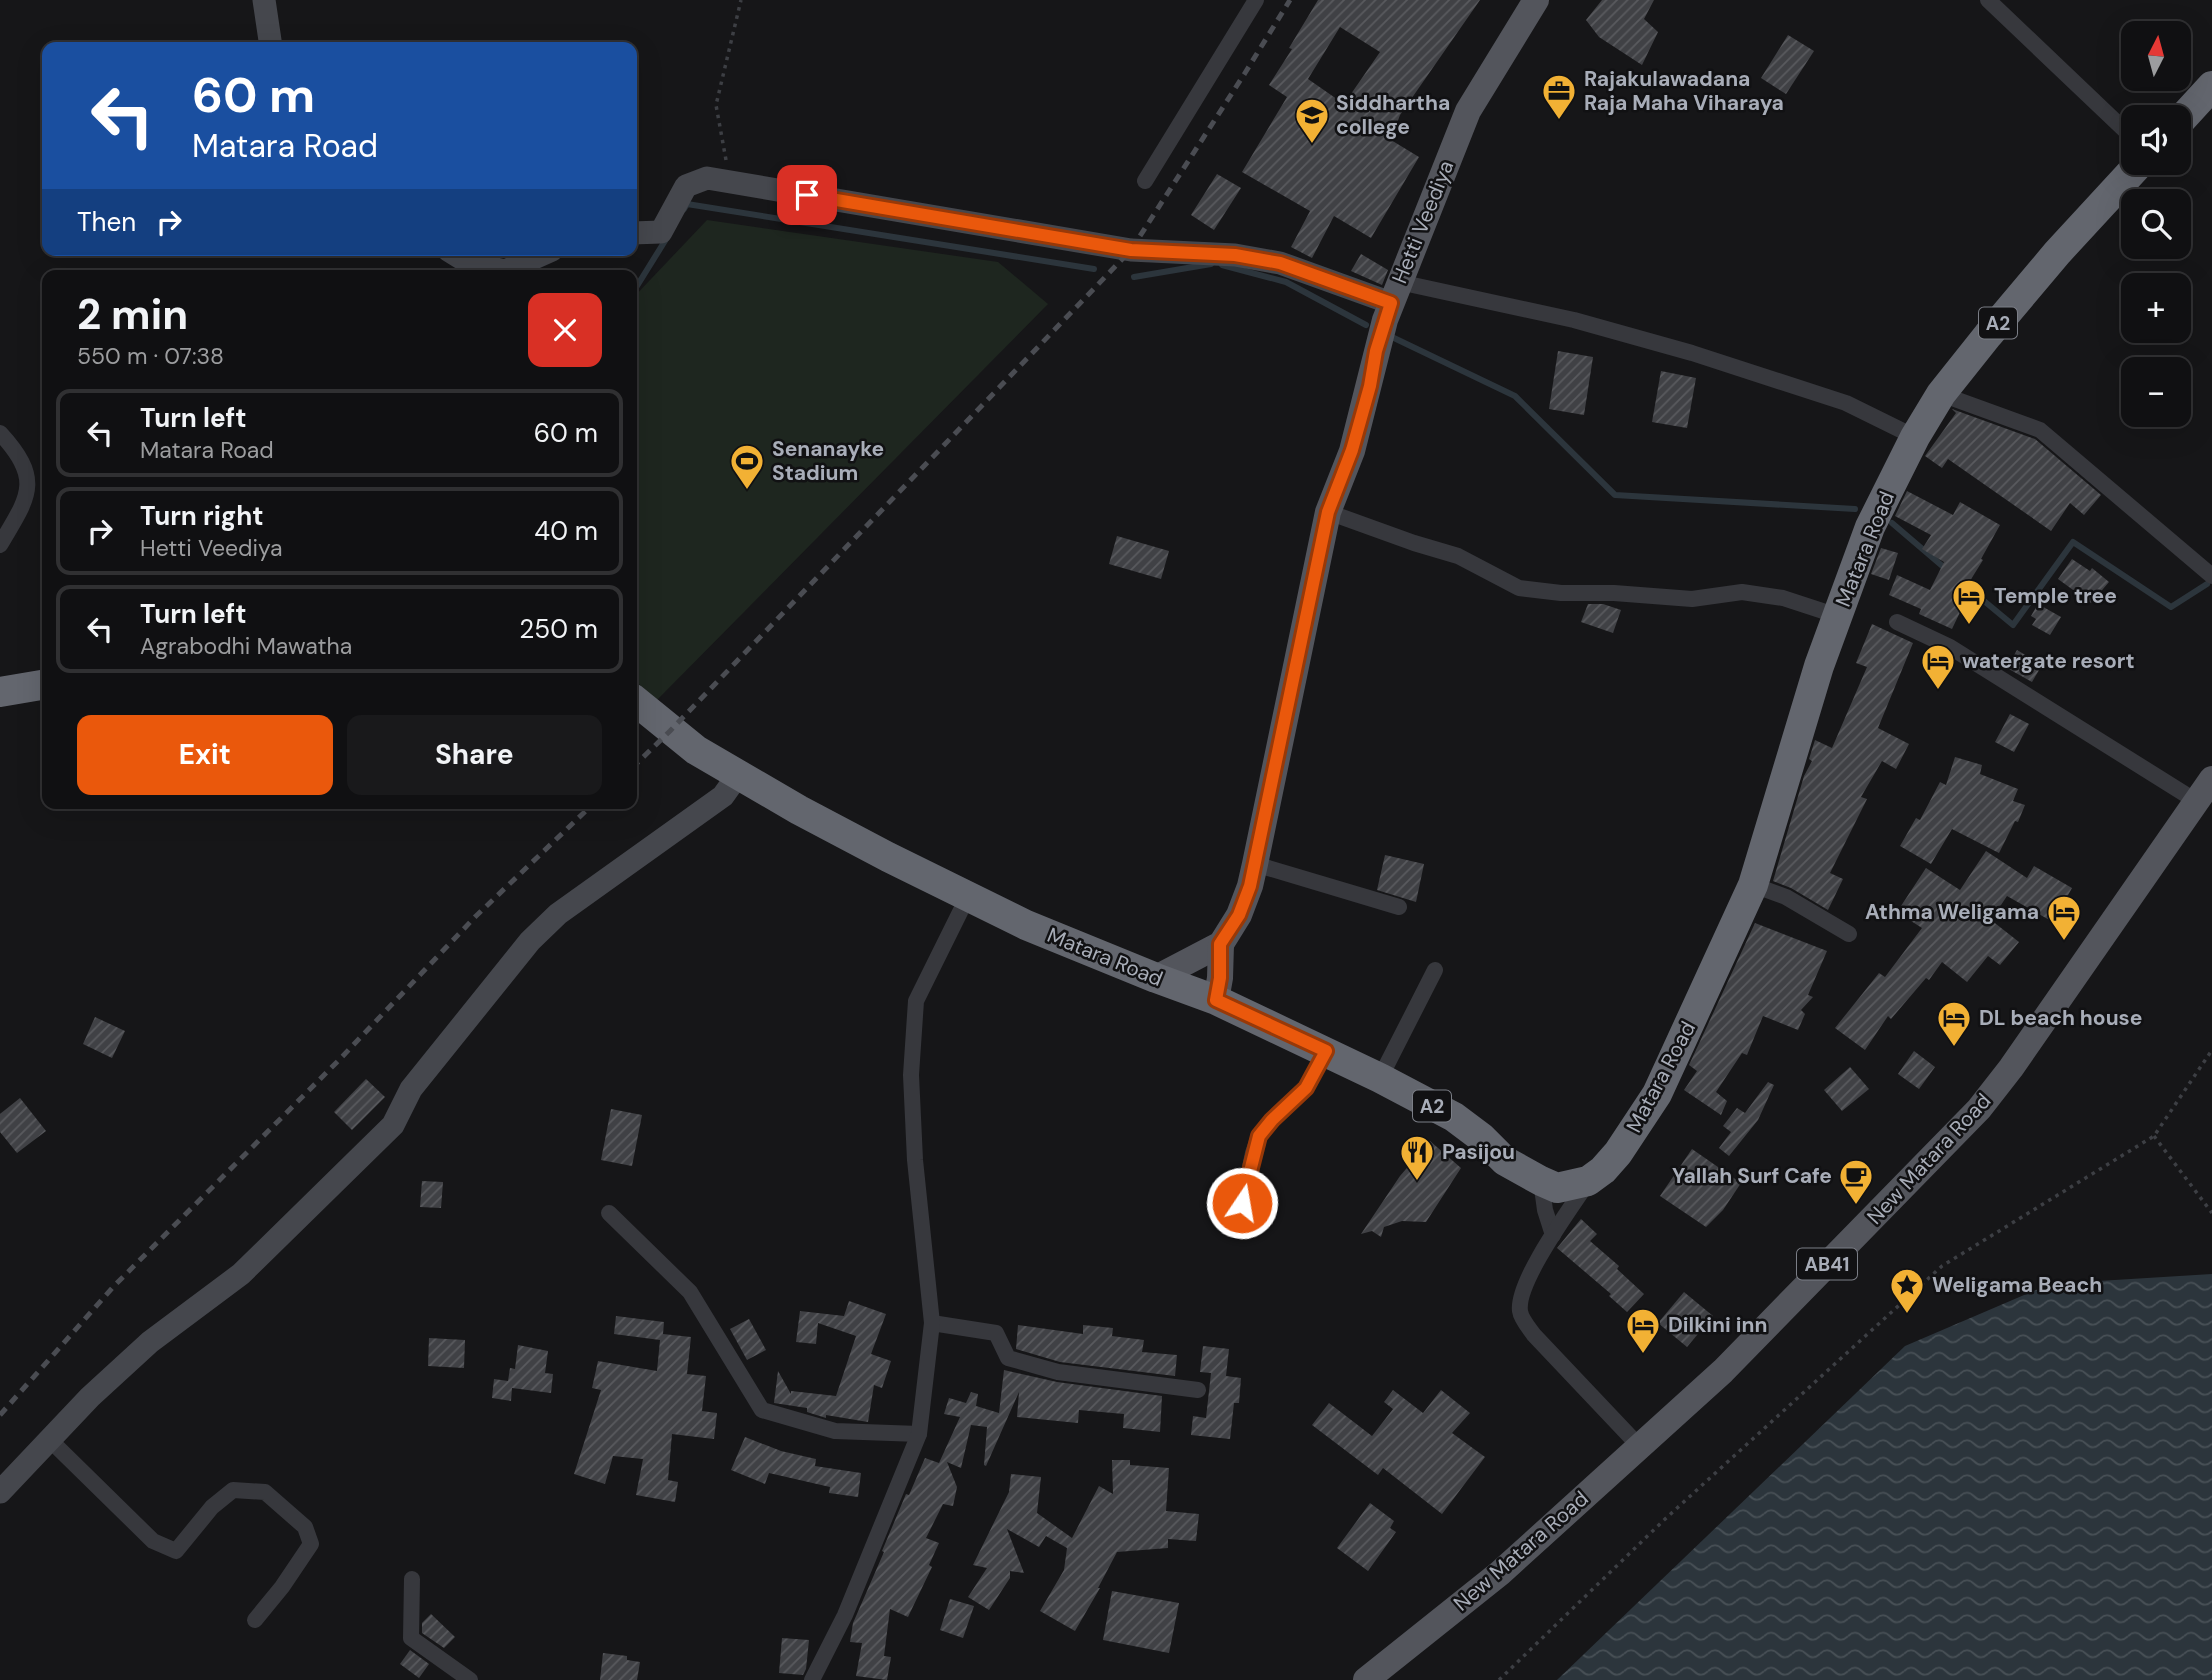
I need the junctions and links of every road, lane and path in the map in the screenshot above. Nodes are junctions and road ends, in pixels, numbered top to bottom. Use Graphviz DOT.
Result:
graph roads {
  1 [pos="264,0"];
  2 [pos="741,0"];
  3 [pos="1256,0"];
  4 [pos="1536,0"];
  5 [pos="1988,0"];
  6 [pos="270,42"];
  7 [pos="2212,86"];
  8 [pos="2191,109"];
  9 [pos="2121,127"];
  10 [pos="2129,175"];
  11 [pos="1144,181"];
  12 [pos="730,182"];
  13 [pos="637,233"];
  14 [pos="454,256"];
  15 [pos="539,256"];
  16 [pos="466,269"];
  17 [pos="486,270"];
  18 [pos="507,270"];
  19 [pos="1392,302"];
  20 [pos="1941,394"];
  21 [pos="0,433"];
  22 [pos="1915,437"];
  23 [pos="1328,512"];
  24 [pos="0,545"];
  25 [pos="2210,569"];
  26 [pos="1838,615"];
  27 [pos="1897,622"];
  28 [pos="42,684"];
  29 [pos="1,688"];
  30 [pos="637,702"];
  31 [pos="738,775"];
  32 [pos="2212,779"];
  33 [pos="2196,801"];
  34 [pos="1255,864"];
  35 [pos="1753,884"];
  36 [pos="968,896"];
  37 [pos="1399,907"];
  38 [pos="1849,934"];
  39 [pos="1220,944"];
  40 [pos="1436,970"];
  41 [pos="1156,978"];
  42 [pos="1216,1000"];
  43 [pos="2212,1050"];
  44 [pos="1326,1051"];
  45 [pos="1380,1078"];
  46 [pos="2154,1136"];
  47 [pos="1541,1181"];
  48 [pos="1588,1181"];
  49 [pos="609,1213"];
  50 [pos="2212,1213"];
  51 [pos="1237,1228"];
  52 [pos="1553,1235"];
  53 [pos="932,1323"];
  54 [pos="1198,1390"];
  55 [pos="919,1434"];
  56 [pos="49,1439"];
  57 [pos="1640,1447"];
  58 [pos="0,1492"];
  59 [pos="412,1579"];
  60 [pos="255,1620"];
  61 [pos="470,1680"];
  62 [pos="812,1680"];
  63 [pos="1366,1680"];
  64 [pos="1499,1680"];
  1 -- 6 [label="street"];
  2 -- 12 [label="path"];
  3 -- 11 [label="street"];
  4 -- 19 [label="main road, Hetti Veediya"];
  5 -- 9 [label="street"];
  7 -- 8 [label="highway"];
  10 -- 20 [label="highway, Matara Road / A2"];
  12 -- 13 [label="street"];
  12 -- 19 [label="street"];
  14 -- 16 [label="street"];
  15 -- 18 [label="street"];
  16 -- 17 [label="street"];
  19 -- 22 [label="street"];
  19 -- 23 [label="main road, Hetti Veediya"];
  20 -- 22 [label="highway, Matara Road / A2"];
  20 -- 25 [label="street"];
  21 -- 24 [label="street"];
  22 -- 26 [label="highway, Matara Road / A2"];
  23 -- 26 [label="street"];
  23 -- 34 [label="main road, Hetti Veediya"];
  26 -- 35 [label="highway, Matara Road / A2"];
  27 -- 33 [label="street"];
  28 -- 29 [label="highway"];
  30 -- 31 [label="highway, Matara Road / A2"];
  31 -- 36 [label="highway, Matara Road / A2"];
  31 -- 56 [label="street"];
  32 -- 33 [label="main road, New Matara Road / AB41"];
  33 -- 57 [label="main road, New Matara Road / AB41"];
  34 -- 37 [label="street"];
  34 -- 39 [label="main road, Hetti Veediya"];
  35 -- 38 [label="street"];
  35 -- 48 [label="highway, Matara Road / A2"];
  36 -- 41 [label="highway, Matara Road / A2"];
  36 -- 53 [label="street"];
  39 -- 41 [label="main road, Hetti Veediya"];
  39 -- 42 [label="main road"];
  40 -- 45 [label="street"];
  41 -- 42 [label="highway, Matara Road / A2"];
  42 -- 44 [label="highway, Matara Road / A2"];
  43 -- 46 [label="path"];
  44 -- 45 [label="highway, Matara Road / A2"];
  44 -- 51 [label="street"];
  45 -- 47 [label="highway, Matara Road / A2"];
  46 -- 50 [label="path"];
  46 -- 64 [label="path"];
  47 -- 48 [label="highway, Matara Road / A2"];
  47 -- 52 [label="street"];
  48 -- 52 [label="street"];
  49 -- 55 [label="street"];
  52 -- 57 [label="street"];
  53 -- 54 [label="street"];
  53 -- 55 [label="street"];
  55 -- 62 [label="street"];
  56 -- 58 [label="street"];
  56 -- 60 [label="street"];
  57 -- 63 [label="main road, New Matara Road / AB41"];
  59 -- 61 [label="street"];
}
